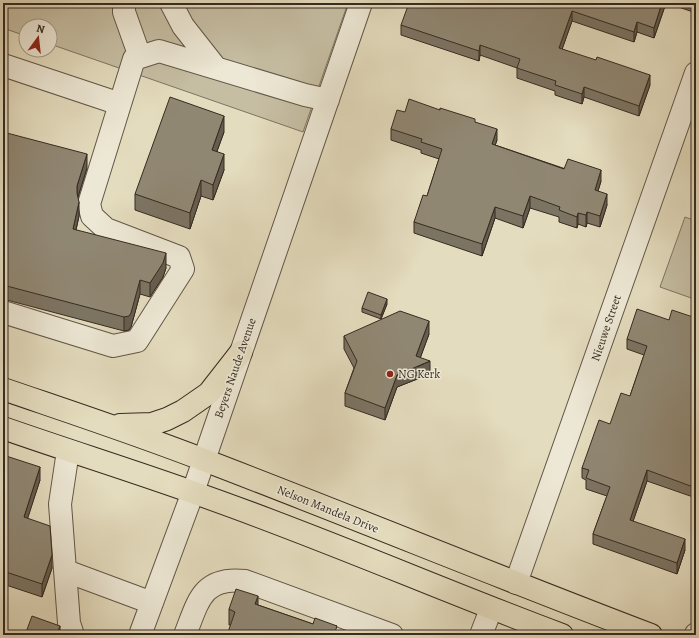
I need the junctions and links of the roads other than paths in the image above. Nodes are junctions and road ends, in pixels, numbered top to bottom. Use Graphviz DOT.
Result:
graph roads {
  1 [pos="124,3"];
  2 [pos="171,3"];
  3 [pos="360,3"];
  4 [pos="137,58"];
  5 [pos="3,65"];
  6 [pos="216,68"];
  7 [pos="696,73"];
  8 [pos="328,100"];
  9 [pos="120,104"];
  10 [pos="3,312"];
  11 [pos="241,352"];
  12 [pos="3,389"];
  13 [pos="111,426"];
  14 [pos="3,428"];
  15 [pos="68,451"];
  16 [pos="203,459"];
  17 [pos="193,492"];
  18 [pos="66,571"];
  19 [pos="516,583"];
  20 [pos="152,603"];
  21 [pos="491,609"];
  22 [pos="73,635"];
  23 [pos="140,635"];
  24 [pos="185,635"];
  25 [pos="392,635"];
  26 [pos="482,635"];
  27 [pos="562,635"];
  28 [pos="651,635"];
  1 -- 4 [label="street"];
  2 -- 6 [label="street"];
  3 -- 8 [label="street, Beyers Naude Avenue"];
  4 -- 6 [label="street"];
  4 -- 9 [label="street"];
  5 -- 9 [label="street"];
  6 -- 8 [label="street"];
  7 -- 19 [label="street, Nieuwe Street"];
  8 -- 11 [label="street, Beyers Naude Avenue"];
  9 -- 10 [label="street"];
  11 -- 13 [label="highway"];
  11 -- 16 [label="street, Beyers Naude Avenue"];
  12 -- 13 [label="highway, Nelson Mandela Drive"];
  13 -- 16 [label="highway, Nelson Mandela Drive"];
  14 -- 15 [label="highway"];
  15 -- 17 [label="highway"];
  15 -- 18 [label="street"];
  16 -- 17 [label="street, Beyers Naude Avenue"];
  16 -- 19 [label="highway, Nelson Mandela Drive"];
  17 -- 20 [label="street, Beyers Naude Avenue"];
  17 -- 21 [label="highway"];
  18 -- 20 [label="street"];
  18 -- 22 [label="street"];
  19 -- 28 [label="highway, Nelson Mandela Drive"];
  20 -- 23 [label="street, Beyers Naude Avenue"];
  21 -- 26 [label="street"];
  21 -- 27 [label="highway"];
  24 -- 25 [label="street"];
}
